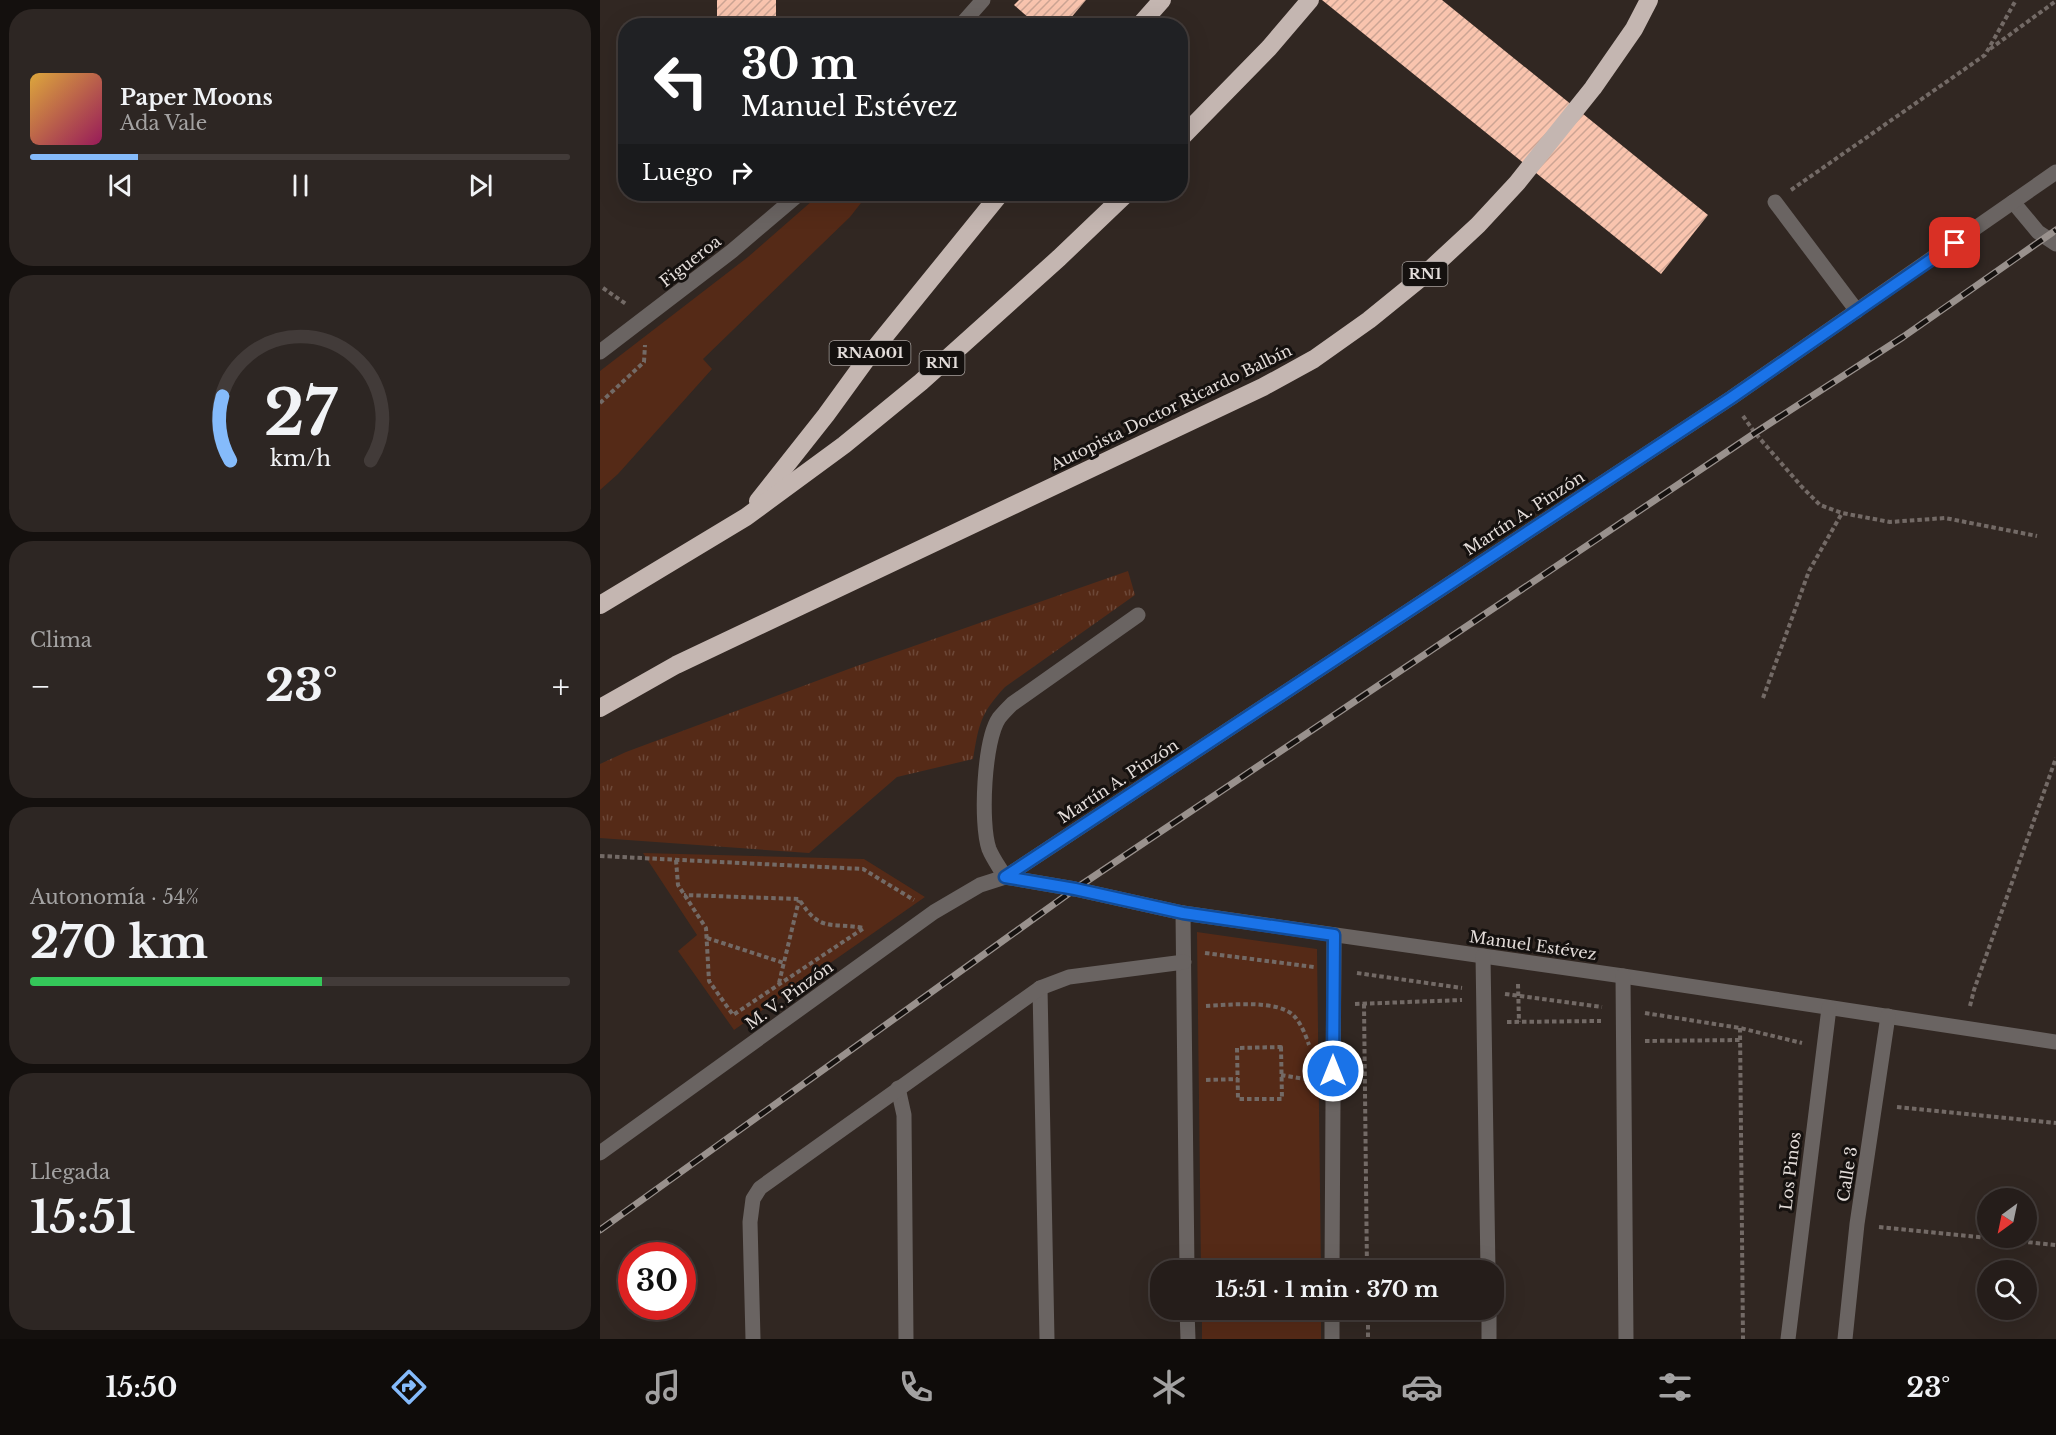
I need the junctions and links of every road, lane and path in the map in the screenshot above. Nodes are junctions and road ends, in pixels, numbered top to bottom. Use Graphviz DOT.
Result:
graph roads {
  1 [pos="983,0"];
  2 [pos="1162,0"];
  3 [pos="1310,0"];
  4 [pos="1649,0"];
  5 [pos="2016,0"];
  6 [pos="2056,1"];
  7 [pos="967,18"];
  8 [pos="1146,18"];
  9 [pos="1987,51"];
  10 [pos="1188,131"];
  11 [pos="2056,171"];
  12 [pos="791,201"];
  13 [pos="994,201"];
  14 [pos="1119,201"];
  15 [pos="1775,202"];
  16 [pos="2013,202"];
  17 [pos="2056,244"];
  18 [pos="1857,311"];
  19 [pos="600,352"];
  20 [pos="1731,398"];
  21 [pos="1842,513"];
  22 [pos="746,517"];
  23 [pos="2037,536"];
  24 [pos="600,605"];
  25 [pos="1138,615"];
  26 [pos="1763,698"];
  27 [pos="600,708"];
  28 [pos="2056,758"];
  29 [pos="600,856"];
  30 [pos="676,860"];
  31 [pos="1005,877"];
  32 [pos="684,895"];
  33 [pos="799,900"];
  34 [pos="934,912"];
  35 [pos="1183,913"];
  36 [pos="1334,935"];
  37 [pos="707,938"];
  38 [pos="1483,956"];
  39 [pos="1517,961"];
  40 [pos="1184,962"];
  41 [pos="784,963"];
  42 [pos="1623,976"];
  43 [pos="778,985"];
  44 [pos="1040,988"];
  45 [pos="1483,1000"];
  46 [pos="1364,1004"];
  47 [pos="1333,1005"];
  48 [pos="1829,1008"];
  49 [pos="1206,1016"];
  50 [pos="1888,1016"];
  51 [pos="1623,1020"];
  52 [pos="1519,1022"];
  53 [pos="1484,1023"];
  54 [pos="1965,1027"];
  55 [pos="1740,1028"];
  56 [pos="1741,1040"];
  57 [pos="1623,1041"];
  58 [pos="2056,1042"];
  59 [pos="1311,1053"];
  60 [pos="1206,1069"];
  61 [pos="1311,1071"];
  62 [pos="1281,1075"];
  63 [pos="1238,1079"];
  64 [pos="1206,1080"];
  65 [pos="1311,1080"];
  66 [pos="898,1088"];
  67 [pos="1207,1092"];
  68 [pos="1311,1092"];
  69 [pos="1876,1105"];
  70 [pos="2056,1123"];
  71 [pos="600,1153"];
  72 [pos="1857,1224"];
  73 [pos="2056,1245"];
  74 [pos="1187,1260"];
  75 [pos="1332,1260"];
  76 [pos="1367,1260"];
  77 [pos="1488,1260"];
  78 [pos="1187,1320"];
  79 [pos="1332,1320"];
  80 [pos="1368,1320"];
  81 [pos="1489,1320"];
  82 [pos="753,1339"];
  83 [pos="906,1339"];
  84 [pos="1047,1339"];
  85 [pos="1188,1339"];
  86 [pos="1332,1339"];
  87 [pos="1368,1339"];
  88 [pos="1489,1339"];
  89 [pos="1626,1339"];
  90 [pos="1743,1339"];
  91 [pos="1788,1339"];
  92 [pos="1845,1339"];
  1 -- 7 [label="street"];
  2 -- 8 [label="highway"];
  3 -- 10 [label="highway"];
  4 -- 27 [label="highway, Autopista Doctor Ricardo Balbín / RN1"];
  5 -- 9 [label="path"];
  6 -- 9 [label="path"];
  9 -- 15 [label="path"];
  11 -- 16 [label="street, Martín A. Pinzón"];
  12 -- 19 [label="street, Figueroa"];
  13 -- 22 [label="highway, RNA001"];
  14 -- 22 [label="highway, RN1"];
  15 -- 18 [label="street"];
  16 -- 17 [label="street"];
  16 -- 18 [label="street, Martín A. Pinzón"];
  18 -- 20 [label="street, Martín A. Pinzón"];
  20 -- 21 [label="path"];
  20 -- 31 [label="street, Martín A. Pinzón"];
  21 -- 23 [label="path"];
  21 -- 26 [label="path"];
  22 -- 24 [label="highway, RN1"];
  25 -- 31 [label="street"];
  28 -- 54 [label="path"];
  29 -- 30 [label="path"];
  30 -- 32 [label="path"];
  30 -- 34 [label="path"];
  31 -- 34 [label="street, M. V. Pinzón"];
  31 -- 35 [label="street, Manuel Estévez"];
  32 -- 33 [label="path"];
  32 -- 37 [label="path"];
  33 -- 41 [label="path"];
  33 -- 43 [label="path"];
  34 -- 71 [label="street, M. V. Pinzón"];
  35 -- 36 [label="street, Manuel Estévez"];
  35 -- 40 [label="street"];
  36 -- 38 [label="street, Manuel Estévez"];
  36 -- 47 [label="street"];
  37 -- 41 [label="path"];
  37 -- 43 [label="path"];
  38 -- 39 [label="street, Manuel Estévez"];
  38 -- 45 [label="street"];
  39 -- 42 [label="street, Manuel Estévez"];
  39 -- 52 [label="path"];
  40 -- 44 [label="street"];
  40 -- 74 [label="street"];
  41 -- 43 [label="path"];
  42 -- 48 [label="street, Manuel Estévez"];
  42 -- 51 [label="street"];
  44 -- 66 [label="street"];
  44 -- 84 [label="street"];
  45 -- 46 [label="path"];
  45 -- 53 [label="street"];
  46 -- 47 [label="path"];
  46 -- 76 [label="path"];
  47 -- 75 [label="street"];
  48 -- 50 [label="street, Manuel Estévez"];
  48 -- 91 [label="street, Los Pinos"];
  49 -- 59 [label="path"];
  50 -- 54 [label="street, Manuel Estévez"];
  50 -- 69 [label="street, Calle 3"];
  51 -- 52 [label="path"];
  51 -- 57 [label="street"];
  52 -- 53 [label="path"];
  53 -- 77 [label="street"];
  54 -- 58 [label="street, Manuel Estévez"];
  55 -- 56 [label="path"];
  56 -- 57 [label="path"];
  56 -- 90 [label="path"];
  57 -- 89 [label="street"];
  60 -- 64 [label="path"];
  61 -- 65 [label="path"];
  62 -- 63 [label="path"];
  62 -- 63 [label="path"];
  62 -- 65 [label="path"];
  63 -- 64 [label="path"];
  64 -- 67 [label="path"];
  65 -- 68 [label="path"];
  66 -- 82 [label="street"];
  66 -- 83 [label="street"];
  69 -- 70 [label="path"];
  69 -- 72 [label="street, Calle 3"];
  72 -- 73 [label="path"];
  72 -- 92 [label="street, Calle 3"];
  78 -- 85 [label="street"];
  79 -- 86 [label="street"];
  80 -- 87 [label="path"];
  81 -- 88 [label="street"];
}
